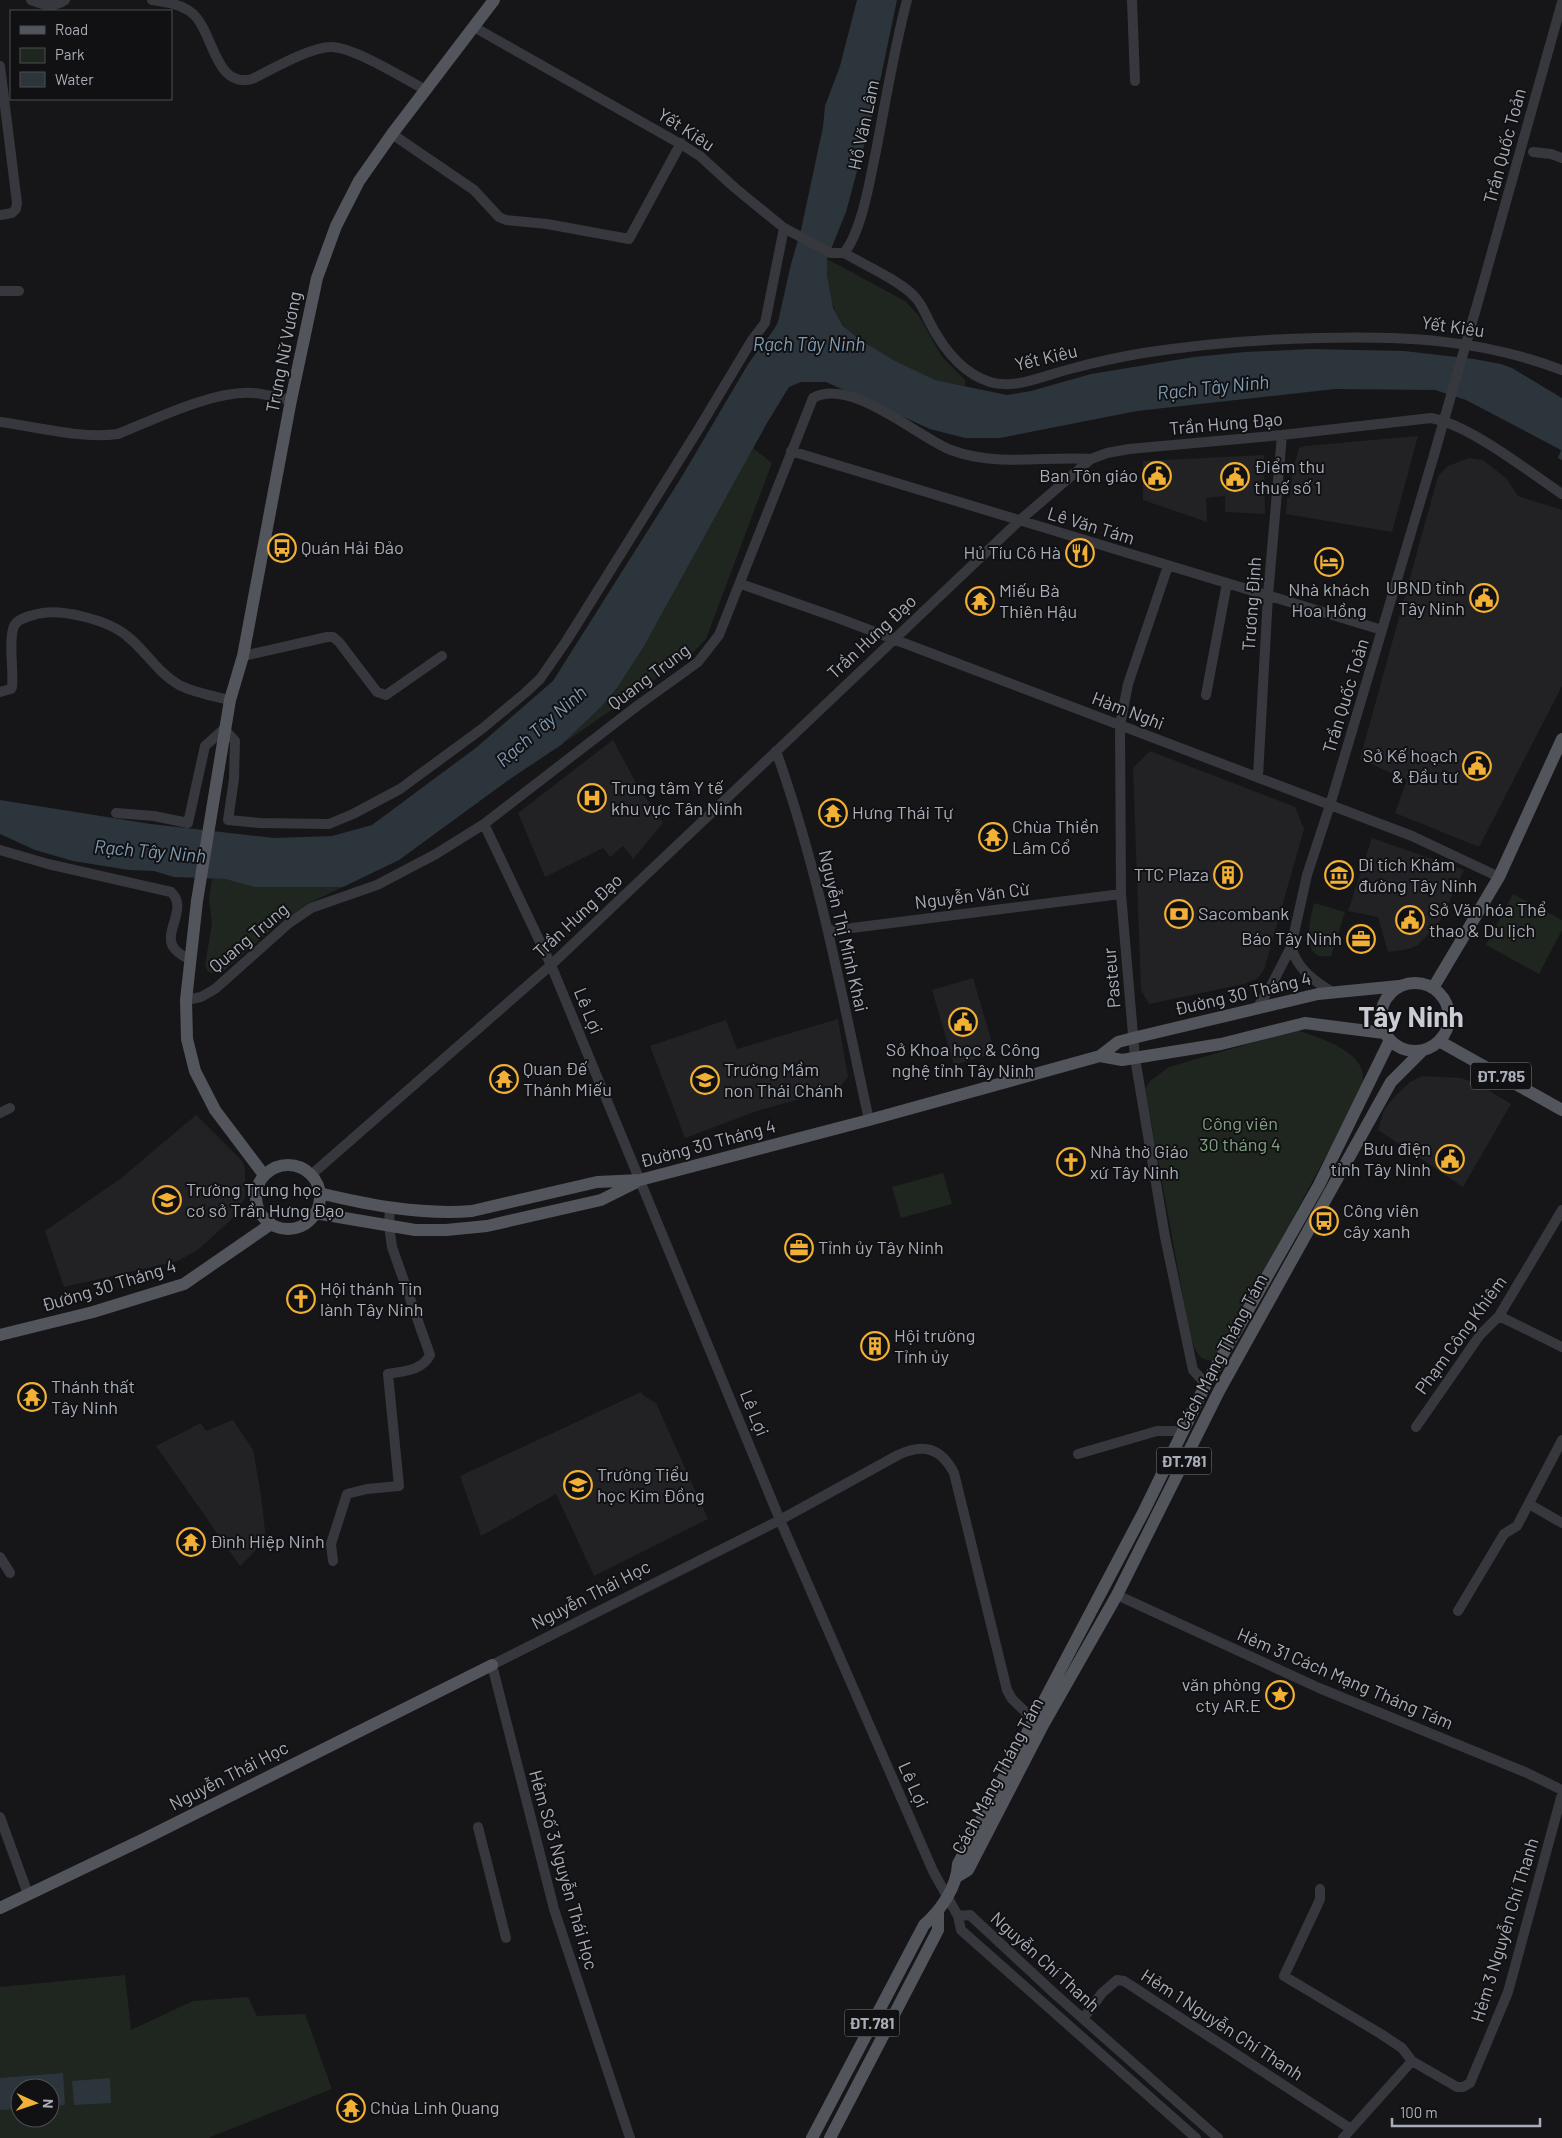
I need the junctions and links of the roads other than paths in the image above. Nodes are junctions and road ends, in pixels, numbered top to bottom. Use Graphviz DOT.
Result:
graph roads {
  1 [pos="31,0"];
  2 [pos="66,0"];
  3 [pos="152,0"];
  4 [pos="494,0"];
  5 [pos="907,0"];
  6 [pos="1132,0"];
  7 [pos="1562,2"];
  8 [pos="474,27"];
  9 [pos="0,66"];
  10 [pos="1136,81"];
  11 [pos="426,90"];
  12 [pos="392,134"];
  13 [pos="681,143"];
  14 [pos="1533,152"];
  15 [pos="1562,158"];
  16 [pos="0,215"];
  17 [pos="784,228"];
  18 [pos="844,253"];
  19 [pos="0,291"];
  20 [pos="19,291"];
  21 [pos="1562,370"];
  22 [pos="291,400"];
  23 [pos="0,422"];
  24 [pos="1282,435"];
  25 [pos="791,451"];
  26 [pos="1091,459"];
  27 [pos="1562,494"];
  28 [pos="1019,521"];
  29 [pos="1168,566"];
  30 [pos="1227,583"];
  31 [pos="741,584"];
  32 [pos="1268,595"];
  33 [pos="1382,630"];
  34 [pos="894,639"];
  35 [pos="243,656"];
  36 [pos="442,656"];
  37 [pos="0,692"];
  38 [pos="1206,696"];
  39 [pos="230,700"];
  40 [pos="1120,725"];
  41 [pos="224,729"];
  42 [pos="1562,738"];
  43 [pos="776,751"];
  44 [pos="1258,776"];
  45 [pos="1330,805"];
  46 [pos="116,813"];
  47 [pos="484,824"];
  48 [pos="0,850"];
  49 [pos="1499,877"];
  50 [pos="1121,894"];
  51 [pos="828,931"];
  52 [pos="1291,947"];
  53 [pos="190,960"];
  54 [pos="551,965"];
  55 [pos="1399,986"];
  56 [pos="1433,988"];
  57 [pos="1334,993"];
  58 [pos="186,1000"];
  59 [pos="1257,1008"];
  60 [pos="1387,1036"];
  61 [pos="1133,1038"];
  62 [pos="1440,1041"];
  63 [pos="1422,1051"];
  64 [pos="1100,1056"];
  65 [pos="1135,1058"];
  66 [pos="10,1108"];
  67 [pos="1562,1110"];
  68 [pos="0,1113"];
  69 [pos="869,1120"];
  70 [pos="264,1175"];
  71 [pos="311,1175"];
  72 [pos="640,1180"];
  73 [pos="319,1193"];
  74 [pos="390,1207"];
  75 [pos="1562,1210"];
  76 [pos="315,1213"];
  77 [pos="271,1224"];
  78 [pos="389,1226"];
  79 [pos="1499,1316"];
  80 [pos="0,1335"];
  81 [pos="1562,1348"];
  82 [pos="1206,1384"];
  83 [pos="1219,1391"];
  84 [pos="1416,1427"];
  85 [pos="1183,1430"];
  86 [pos="1196,1436"];
  87 [pos="1562,1440"];
  88 [pos="1078,1454"];
  89 [pos="1529,1504"];
  90 [pos="780,1520"];
  91 [pos="1562,1523"];
  92 [pos="1127,1545"];
  93 [pos="1139,1551"];
  94 [pos="0,1557"];
  95 [pos="332,1561"];
  96 [pos="10,1573"];
  97 [pos="1117,1595"];
  98 [pos="1458,1611"];
  99 [pos="492,1665"];
  100 [pos="1038,1723"];
  101 [pos="1562,1790"];
  102 [pos="1562,1794"];
  103 [pos="0,1817"];
  104 [pos="478,1827"];
  105 [pos="1320,1889"];
  106 [pos="28,1894"];
  107 [pos="947,1896"];
  108 [pos="0,1908"];
  109 [pos="938,1913"];
  110 [pos="958,1916"];
  111 [pos="506,1938"];
  112 [pos="1055,1994"];
  113 [pos="1045,2006"];
  114 [pos="1083,2018"];
  115 [pos="1412,2061"];
  116 [pos="1188,2112"];
  117 [pos="1179,2123"];
  118 [pos="1351,2129"];
  119 [pos="630,2138"];
  120 [pos="812,2138"];
  121 [pos="830,2138"];
  122 [pos="1196,2138"];
  123 [pos="1218,2138"];
  124 [pos="1343,2138"];
  1 -- 2 [label="street"];
  3 -- 11 [label="street"];
  4 -- 8 [label="main road, Trưng Nữ Vương"];
  5 -- 18 [label="street, Hồ Văn Lâm"];
  6 -- 10 [label="street"];
  7 -- 33 [label="street, Trần Quốc Toản, bridge"];
  8 -- 11 [label="main road, Trưng Nữ Vương"];
  8 -- 13 [label="street, Yết Kiêu"];
  9 -- 16 [label="street"];
  11 -- 12 [label="main road, Trưng Nữ Vương"];
  12 -- 13 [label="street"];
  12 -- 22 [label="main road, Trưng Nữ Vương"];
  13 -- 17 [label="street, Yết Kiêu"];
  14 -- 15 [label="street"];
  17 -- 18 [label="street, Yết Kiêu"];
  17 -- 41 [label="street"];
  18 -- 21 [label="street, Yết Kiêu"];
  19 -- 20 [label="street"];
  22 -- 23 [label="street"];
  22 -- 35 [label="main road, Trưng Nữ Vương"];
  24 -- 26 [label="street, Trần Hưng Đạo"];
  24 -- 27 [label="street, Trần Hưng Đạo"];
  24 -- 32 [label="street, Trương Định"];
  25 -- 26 [label="street, Quang Trung"];
  25 -- 28 [label="street, Lê Văn Tám"];
  25 -- 31 [label="street, Quang Trung"];
  26 -- 28 [label="street, Trần Hưng Đạo"];
  28 -- 29 [label="street, Lê Văn Tám"];
  28 -- 34 [label="street, Trần Hưng Đạo"];
  29 -- 30 [label="street, Lê Văn Tám"];
  29 -- 40 [label="street, Pasteur"];
  30 -- 32 [label="street, Lê Văn Tám"];
  30 -- 38 [label="street"];
  31 -- 34 [label="street, Hàm Nghi"];
  31 -- 47 [label="street, Quang Trung"];
  32 -- 33 [label="street, Lê Văn Tám"];
  32 -- 44 [label="street, Trương Định"];
  33 -- 45 [label="street, Trần Quốc Toản"];
  34 -- 40 [label="street, Hàm Nghi"];
  34 -- 43 [label="street, Trần Hưng Đạo"];
  35 -- 36 [label="street"];
  35 -- 39 [label="main road, Trưng Nữ Vương"];
  37 -- 39 [label="street"];
  39 -- 41 [label="main road, Trưng Nữ Vương"];
  40 -- 44 [label="street, Hàm Nghi"];
  40 -- 50 [label="street, Pasteur"];
  41 -- 46 [label="street"];
  41 -- 53 [label="main road, Trưng Nữ Vương"];
  42 -- 49 [label="main road"];
  43 -- 51 [label="street, Nguyễn Thị Minh Khai"];
  43 -- 54 [label="street, Trần Hưng Đạo"];
  44 -- 45 [label="street, Hàm Nghi"];
  45 -- 49 [label="street, Hàm Nghi"];
  45 -- 52 [label="street, Trần Quốc Toản"];
  47 -- 54 [label="street, Lê Lợi"];
  47 -- 58 [label="street, Quang Trung"];
  48 -- 53 [label="street"];
  49 -- 56 [label="main road"];
  50 -- 51 [label="street, Nguyễn Văn Cừ"];
  50 -- 61 [label="street, Pasteur"];
  51 -- 69 [label="street, Nguyễn Thị Minh Khai"];
  52 -- 57 [label="street"];
  52 -- 59 [label="street, Trần Quốc Toản"];
  53 -- 58 [label="main road"];
  54 -- 71 [label="street, Trần Hưng Đạo"];
  54 -- 72 [label="street, Lê Lợi"];
  55 -- 56 [label="main road"];
  55 -- 57 [label="main road, Đường 30 Tháng 4"];
  55 -- 60 [label="main road"];
  56 -- 62 [label="main road"];
  57 -- 59 [label="main road, Đường 30 Tháng 4"];
  58 -- 70 [label="main road"];
  59 -- 61 [label="main road, Đường 30 Tháng 4"];
  60 -- 63 [label="main road"];
  60 -- 65 [label="main road, Đường 30 Tháng 4"];
  60 -- 82 [label="main road, Cách Mạng Tháng Tám / ĐT.781"];
  61 -- 64 [label="main road, Đường 30 Tháng 4"];
  61 -- 65 [label="street, Pasteur"];
  62 -- 63 [label="main road"];
  62 -- 67 [label="main road, ĐT.785"];
  63 -- 83 [label="main road, Cách Mạng Tháng Tám / ĐT.781"];
  64 -- 65 [label="main road, Đường 30 Tháng 4"];
  64 -- 69 [label="main road, Đường 30 Tháng 4"];
  65 -- 82 [label="street, Pasteur"];
  66 -- 68 [label="street"];
  69 -- 72 [label="main road, Đường 30 Tháng 4"];
  70 -- 71 [label="main road"];
  70 -- 77 [label="main road"];
  71 -- 73 [label="main road"];
  72 -- 74 [label="main road, Đường 30 Tháng 4"];
  72 -- 78 [label="main road"];
  72 -- 90 [label="street, Lê Lợi"];
  73 -- 74 [label="main road, Đường 30 Tháng 4"];
  73 -- 76 [label="main road"];
  74 -- 78 [label="street"];
  75 -- 79 [label="street, Phạm Công Khiêm"];
  76 -- 77 [label="main road"];
  76 -- 78 [label="main road"];
  77 -- 80 [label="main road, Đường 30 Tháng 4"];
  78 -- 95 [label="street"];
  79 -- 81 [label="street"];
  79 -- 84 [label="street, Phạm Công Khiêm"];
  82 -- 83 [label="main road"];
  82 -- 85 [label="main road, Cách Mạng Tháng Tám / ĐT.781"];
  83 -- 86 [label="main road, Cách Mạng Tháng Tám / ĐT.781"];
  85 -- 86 [label="main road"];
  85 -- 88 [label="street"];
  85 -- 92 [label="main road, Cách Mạng Tháng Tám / ĐT.781"];
  86 -- 93 [label="main road, Cách Mạng Tháng Tám / ĐT.781"];
  87 -- 89 [label="street"];
  89 -- 91 [label="street"];
  89 -- 98 [label="street"];
  90 -- 99 [label="street, Nguyễn Thái Học"];
  90 -- 100 [label="street, Nguyễn Thái Học"];
  90 -- 107 [label="street, Lê Lợi"];
  92 -- 93 [label="main road"];
  92 -- 100 [label="main road, Cách Mạng Tháng Tám / ĐT.781"];
  93 -- 97 [label="main road, Cách Mạng Tháng Tám / ĐT.781"];
  94 -- 96 [label="street"];
  97 -- 100 [label="main road, Cách Mạng Tháng Tám / ĐT.781"];
  97 -- 101 [label="street, Hẻm 31 Cách Mạng Tháng Tám"];
  99 -- 106 [label="main road, Nguyễn Thái Học"];
  99 -- 119 [label="street, Hẻm Số 3 Nguyễn Thái Học"];
  100 -- 107 [label="main road, Cách Mạng Tháng Tám / ĐT.781"];
  102 -- 115 [label="street, Hẻm 3 Nguyễn Chí Thanh"];
  103 -- 106 [label="street"];
  104 -- 111 [label="street"];
  105 -- 115 [label="street"];
  106 -- 108 [label="main road, Nguyễn Thái Học"];
  107 -- 109 [label="main road, Cách Mạng Tháng Tám"];
  107 -- 110 [label="street, Lê Lợi"];
  109 -- 120 [label="main road, ĐT.781"];
  109 -- 121 [label="main road, ĐT.781"];
  110 -- 112 [label="street, Nguyễn Chí Thanh"];
  110 -- 113 [label="street, Nguyễn Chí Thanh"];
  112 -- 113 [label="street"];
  112 -- 114 [label="street, Nguyễn Chí Thanh"];
  113 -- 117 [label="street, Nguyễn Chí Thanh"];
  114 -- 116 [label="street, Nguyễn Chí Thanh"];
  114 -- 118 [label="street, Hẻm 1 Nguyễn Chí Thanh"];
  115 -- 118 [label="street"];
  116 -- 117 [label="street"];
  116 -- 123 [label="street, Nguyễn Chí Thanh"];
  117 -- 122 [label="street, Nguyễn Chí Thanh"];
  118 -- 124 [label="street"];
}
